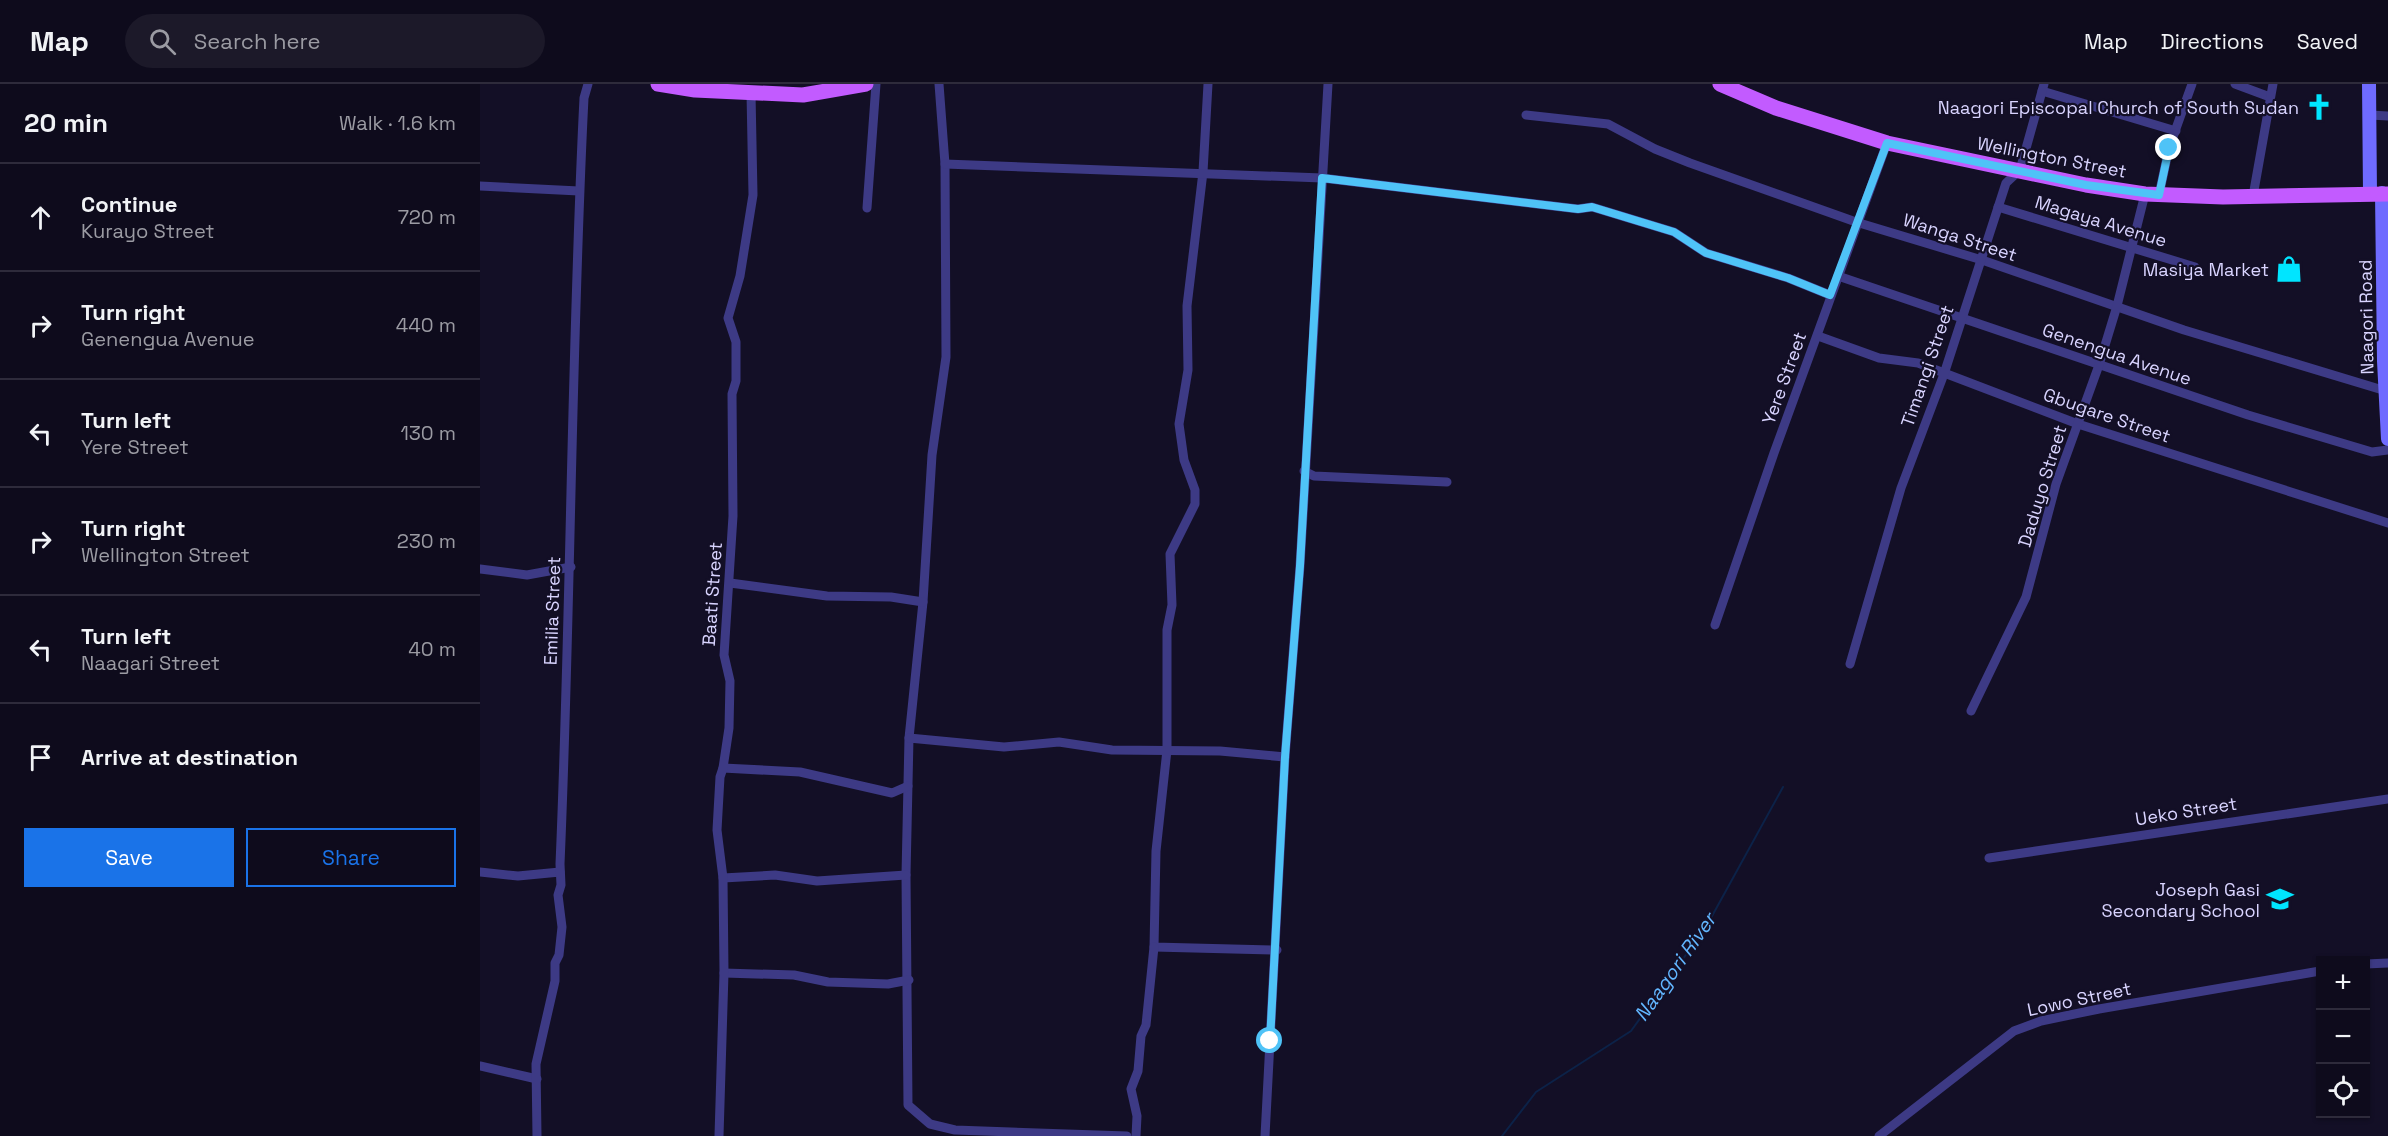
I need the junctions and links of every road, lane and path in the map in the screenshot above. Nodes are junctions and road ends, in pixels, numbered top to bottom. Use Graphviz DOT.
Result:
graph roads {
  1 [pos="588,84"];
  2 [pos="658,84"];
  3 [pos="866,84"];
  4 [pos="876,84"];
  5 [pos="939,84"];
  6 [pos="1208,84"];
  7 [pos="1328,84"];
  8 [pos="1720,84"];
  9 [pos="2193,84"];
  10 [pos="2235,84"];
  11 [pos="2274,84"];
  12 [pos="2369,84"];
  13 [pos="680,85"];
  14 [pos="2043,88"];
  15 [pos="752,93"];
  16 [pos="2270,97"];
  17 [pos="1526,115"];
  18 [pos="2370,115"];
  19 [pos="2388,116"];
  20 [pos="2176,131"];
  21 [pos="1887,143"];
  22 [pos="945,164"];
  23 [pos="2020,170"];
  24 [pos="1203,172"];
  25 [pos="1322,178"];
  26 [pos="480,186"];
  27 [pos="579,191"];
  28 [pos="2380,194"];
  29 [pos="2152,195"];
  30 [pos="2253,196"];
  31 [pos="1998,207"];
  32 [pos="867,208"];
  33 [pos="1856,222"];
  34 [pos="2133,247"];
  35 [pos="1982,260"];
  36 [pos="2195,267"];
  37 [pos="1838,276"];
  38 [pos="1830,295"];
  39 [pos="2386,303"];
  40 [pos="2117,306"];
  41 [pos="1961,318"];
  42 [pos="1818,336"];
  43 [pos="2099,365"];
  44 [pos="1944,374"];
  45 [pos="2387,396"];
  46 [pos="2078,424"];
  47 [pos="2388,439"];
  48 [pos="2388,450"];
  49 [pos="1304,471"];
  50 [pos="1447,482"];
  51 [pos="2388,523"];
  52 [pos="571,567"];
  53 [pos="480,569"];
  54 [pos="730,583"];
  55 [pos="923,602"];
  56 [pos="1715,625"];
  57 [pos="1850,664"];
  58 [pos="1971,711"];
  59 [pos="909,738"];
  60 [pos="1167,750"];
  61 [pos="1285,757"];
  62 [pos="723,768"];
  63 [pos="908,786"];
  64 [pos="2388,799"];
  65 [pos="1989,858"];
  66 [pos="480,872"];
  67 [pos="560,872"];
  68 [pos="906,875"];
  69 [pos="723,878"];
  70 [pos="1154,947"];
  71 [pos="1277,950"];
  72 [pos="2388,963"];
  73 [pos="2370,964"];
  74 [pos="2316,972"];
  75 [pos="724,973"];
  76 [pos="909,980"];
  77 [pos="480,1066"];
  78 [pos="537,1079"];
  79 [pos="537,1136"];
  80 [pos="719,1136"];
  81 [pos="1127,1136"];
  82 [pos="1136,1136"];
  83 [pos="1265,1136"];
  84 [pos="1879,1136"];
  1 -- 27 [label="street, Emilia Street"];
  2 -- 13 [label="main road"];
  3 -- 15 [label="main road"];
  4 -- 32 [label="street"];
  5 -- 22 [label="street"];
  6 -- 24 [label="street"];
  7 -- 25 [label="street"];
  8 -- 21 [label="main road, Wellington Street"];
  9 -- 20 [label="street, Daduyo Street"];
  10 -- 16 [label="street"];
  11 -- 16 [label="street"];
  12 -- 18 [label="street, Naagori Road"];
  13 -- 15 [label="main road"];
  14 -- 20 [label="street"];
  14 -- 23 [label="street, Timangi Street"];
  15 -- 54 [label="street, Baati Street"];
  16 -- 30 [label="street"];
  17 -- 33 [label="street, Wanga Street"];
  18 -- 19 [label="street"];
  18 -- 28 [label="street, Naagori Road"];
  20 -- 29 [label="street, Daduyo Street"];
  21 -- 23 [label="main road, Wellington Street"];
  21 -- 33 [label="street, Yere Street"];
  22 -- 24 [label="street"];
  22 -- 55 [label="street"];
  23 -- 29 [label="main road, Wellington Street"];
  23 -- 31 [label="street, Timangi Street"];
  24 -- 25 [label="street"];
  24 -- 60 [label="street"];
  25 -- 38 [label="street"];
  25 -- 49 [label="street"];
  26 -- 27 [label="street"];
  27 -- 52 [label="street, Emilia Street"];
  28 -- 30 [label="main road, Wellington Street"];
  28 -- 39 [label="street, Naagori Road"];
  29 -- 30 [label="main road, Wellington Street"];
  29 -- 34 [label="street, Daduyo Street"];
  31 -- 34 [label="street, Magaya Avenue"];
  31 -- 35 [label="street, Timangi Street"];
  33 -- 35 [label="street, Wanga Street"];
  33 -- 37 [label="street, Yere Street"];
  34 -- 36 [label="street, Magaya Avenue"];
  34 -- 40 [label="street, Daduyo Street"];
  35 -- 40 [label="street, Wanga Street"];
  35 -- 41 [label="street, Timangi Street"];
  37 -- 38 [label="street, Yere Street"];
  37 -- 41 [label="street, Genengua Avenue"];
  38 -- 42 [label="street, Yere Street"];
  39 -- 45 [label="street, Naagori Road"];
  40 -- 43 [label="street, Daduyo Street"];
  40 -- 45 [label="street, Wanga Street"];
  41 -- 43 [label="street, Genengua Avenue"];
  41 -- 44 [label="street, Timangi Street"];
  42 -- 44 [label="street, Gbugare Street"];
  42 -- 56 [label="street, Yere Street"];
  43 -- 46 [label="street, Daduyo Street"];
  43 -- 48 [label="street, Genengua Avenue"];
  44 -- 46 [label="street, Gbugare Street"];
  44 -- 57 [label="street, Timangi Street"];
  45 -- 47 [label="street, Naagori Road"];
  46 -- 51 [label="street, Gbugare Street"];
  46 -- 58 [label="street, Daduyo Street"];
  49 -- 50 [label="street"];
  49 -- 61 [label="street"];
  52 -- 53 [label="street"];
  52 -- 67 [label="street, Emilia Street"];
  54 -- 55 [label="street"];
  54 -- 62 [label="street, Baati Street"];
  55 -- 59 [label="street"];
  59 -- 60 [label="street"];
  59 -- 63 [label="street"];
  60 -- 61 [label="street"];
  60 -- 70 [label="street"];
  61 -- 71 [label="street"];
  62 -- 63 [label="street"];
  62 -- 69 [label="street, Baati Street"];
  63 -- 68 [label="street"];
  64 -- 65 [label="street, Ueko Street"];
  66 -- 67 [label="street"];
  67 -- 78 [label="street, Emilia Street"];
  68 -- 69 [label="street"];
  68 -- 76 [label="street"];
  69 -- 75 [label="street, Baati Street"];
  70 -- 71 [label="street"];
  70 -- 82 [label="street"];
  71 -- 83 [label="street"];
  72 -- 73 [label="street"];
  74 -- 84 [label="street, Lowo Street"];
  75 -- 76 [label="street"];
  75 -- 80 [label="street, Baati Street"];
  76 -- 81 [label="street"];
  77 -- 78 [label="street"];
  78 -- 79 [label="street, Emilia Street"];
}
